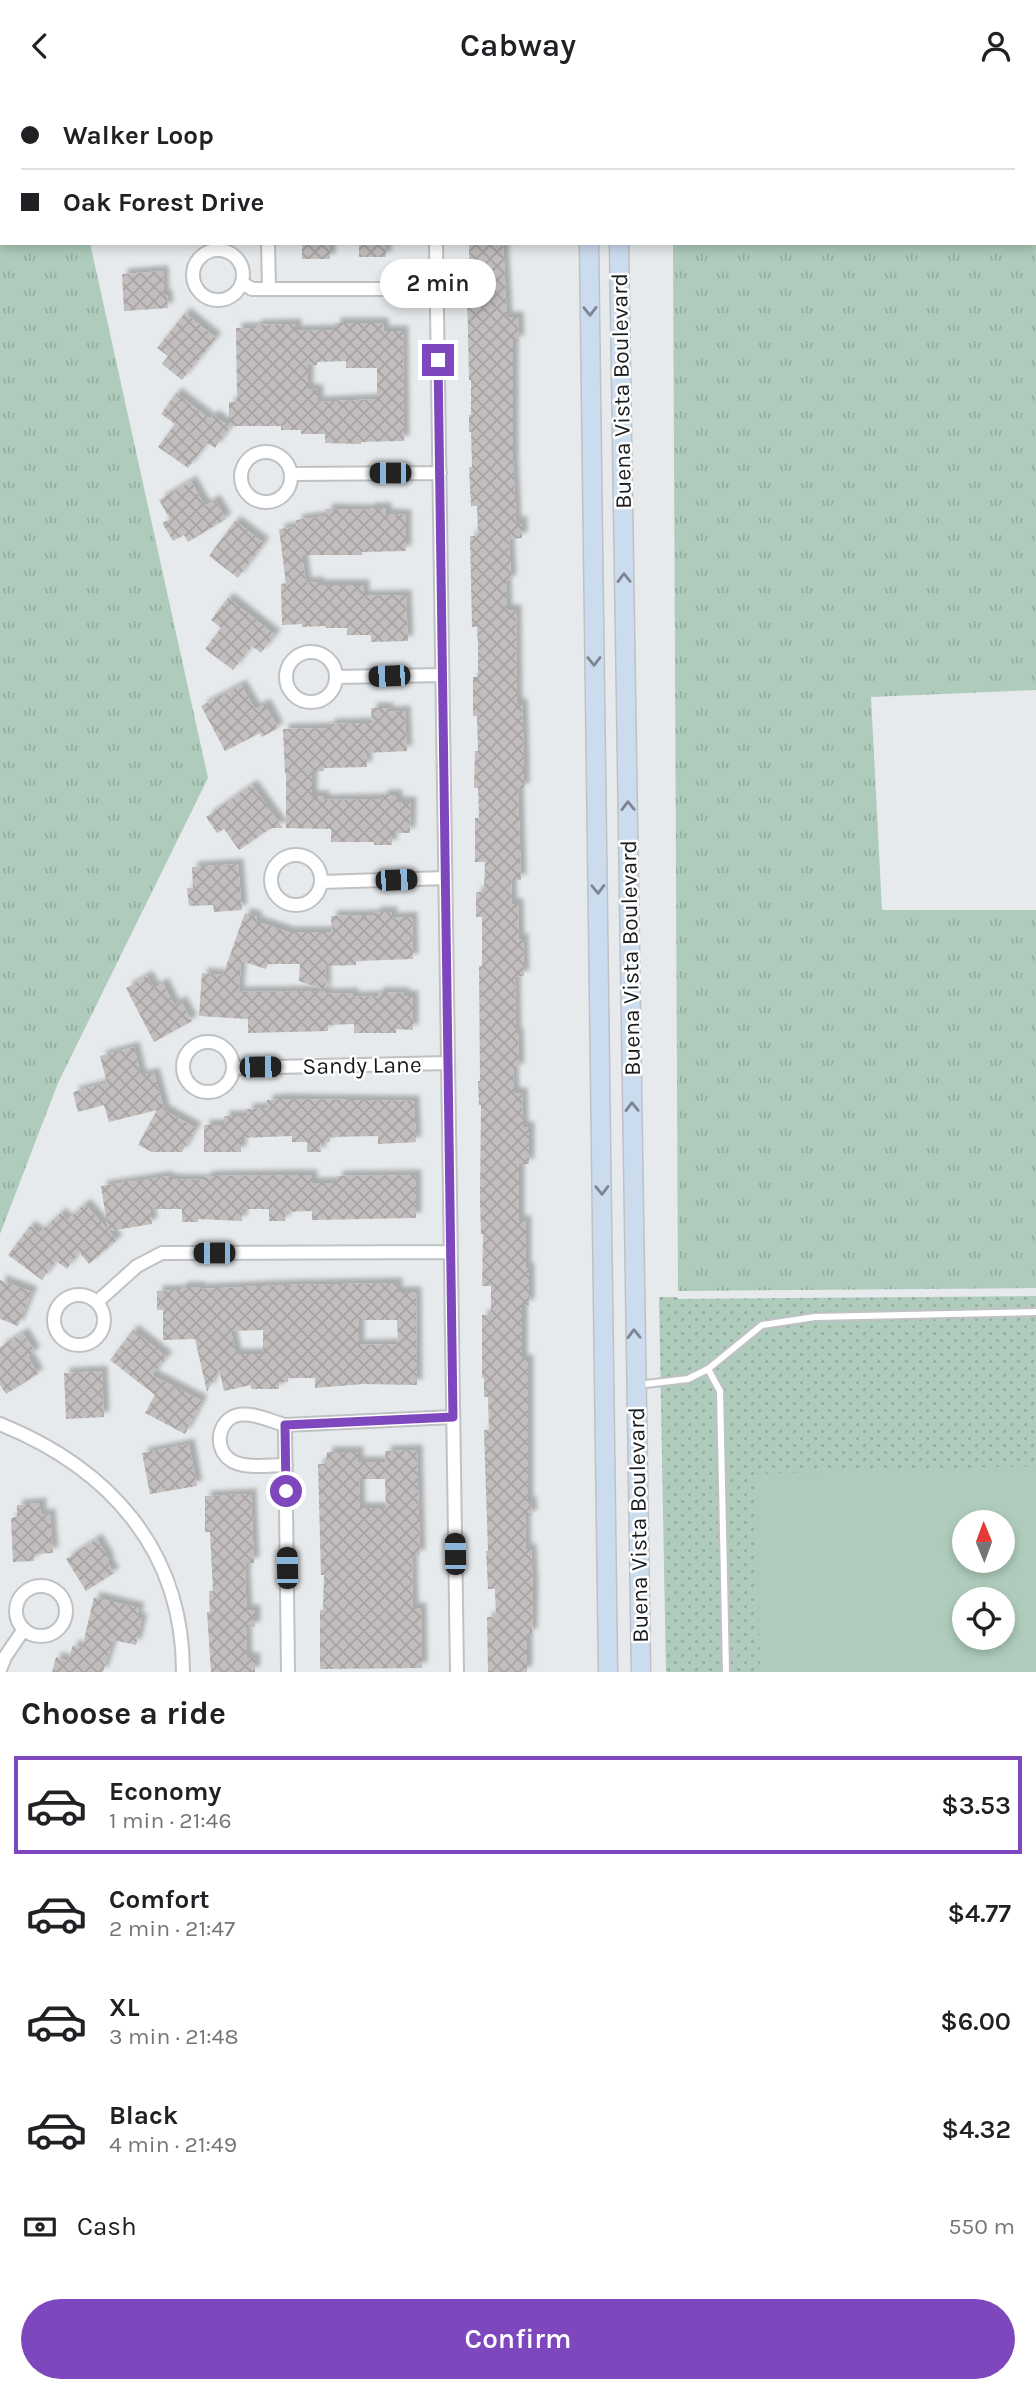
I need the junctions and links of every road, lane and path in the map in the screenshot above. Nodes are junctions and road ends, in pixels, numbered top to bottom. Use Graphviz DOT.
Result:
graph roads {
  1 [pos="268,245"];
  2 [pos="436,245"];
  3 [pos="589,245"];
  4 [pos="619,245"];
  5 [pos="242,283"];
  6 [pos="269,289"];
  7 [pos="437,289"];
  8 [pos="440,473"];
  9 [pos="291,474"];
  10 [pos="442,675"];
  11 [pos="336,677"];
  12 [pos="445,878"];
  13 [pos="321,882"];
  14 [pos="447,1063"];
  15 [pos="234,1068"];
  16 [pos="450,1252"];
  17 [pos="97,1302"];
  18 [pos="1036,1312"];
  19 [pos="708,1369"];
  20 [pos="635,1385"];
  21 [pos="605,1386"];
  22 [pos="453,1417"];
  23 [pos="0,1424"];
  24 [pos="285,1425"];
  25 [pos="286,1465"];
  26 [pos="24,1629"];
  27 [pos="0,1669"];
  28 [pos="183,1672"];
  29 [pos="288,1672"];
  30 [pos="457,1672"];
  31 [pos="608,1672"];
  32 [pos="640,1672"];
  33 [pos="726,1672"];
  1 -- 6 [label="street"];
  2 -- 7 [label="street"];
  3 -- 21 [label="main road, Buena Vista Boulevard, one-way"];
  20 -- 4 [label="main road, Buena Vista Boulevard, one-way"];
  5 -- 5 [label="street"];
  5 -- 6 [label="street"];
  6 -- 7 [label="street"];
  7 -- 8 [label="street"];
  8 -- 9 [label="street"];
  8 -- 10 [label="street"];
  9 -- 9 [label="street"];
  10 -- 11 [label="street"];
  10 -- 12 [label="street"];
  11 -- 11 [label="street"];
  12 -- 13 [label="street"];
  12 -- 14 [label="street"];
  13 -- 13 [label="street"];
  14 -- 15 [label="street, Sandy Lane"];
  14 -- 16 [label="street"];
  15 -- 15 [label="street"];
  16 -- 17 [label="street"];
  16 -- 22 [label="street"];
  17 -- 17 [label="street"];
  18 -- 19 [label="lane"];
  19 -- 20 [label="lane"];
  19 -- 33 [label="lane"];
  20 -- 21 [label="main road"];
  20 -- 32 [label="main road, Buena Vista Boulevard"];
  21 -- 31 [label="main road, Buena Vista Boulevard"];
  22 -- 24 [label="street"];
  22 -- 30 [label="street"];
  23 -- 28 [label="street"];
  24 -- 25 [label="street"];
  24 -- 25 [label="street"];
  25 -- 29 [label="street"];
  26 -- 26 [label="street"];
  26 -- 27 [label="street"];
}
